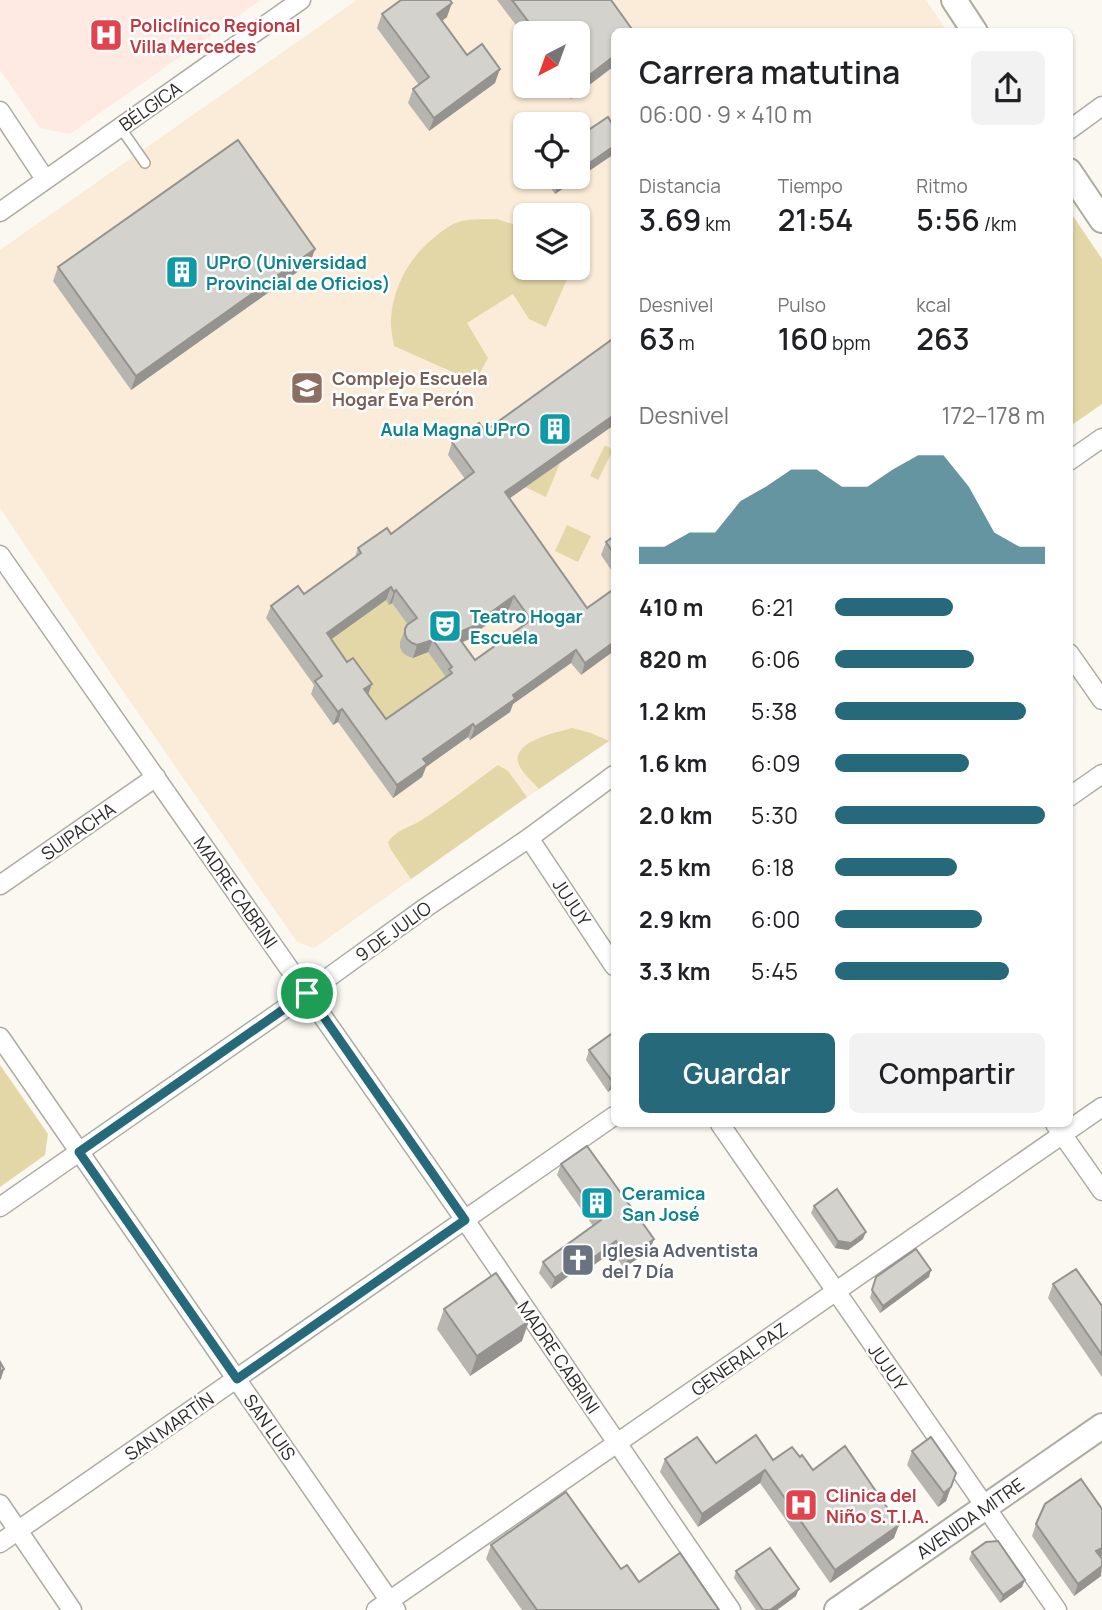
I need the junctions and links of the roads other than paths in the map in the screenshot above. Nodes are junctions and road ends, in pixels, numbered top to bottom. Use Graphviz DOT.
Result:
graph roads {
  1 [pos="300,0"];
  2 [pos="954,0"];
  3 [pos="972,28"];
  4 [pos="1102,106"];
  5 [pos="0,111"];
  6 [pos="120,127"];
  7 [pos="1073,127"];
  8 [pos="145,163"];
  9 [pos="1073,177"];
  10 [pos="45,179"];
  11 [pos="0,212"];
  12 [pos="1102,220"];
  13 [pos="1102,438"];
  14 [pos="1073,458"];
  15 [pos="0,555"];
  16 [pos="1073,659"];
  17 [pos="1102,700"];
  18 [pos="1102,774"];
  19 [pos="156,777"];
  20 [pos="611,777"];
  21 [pos="1073,794"];
  22 [pos="529,838"];
  23 [pos="0,885"];
  24 [pos="611,961"];
  25 [pos="307,993"];
  26 [pos="0,1037"];
  27 [pos="1102,1107"];
  28 [pos="611,1118"];
  29 [pos="1073,1122"];
  30 [pos="722,1127"];
  31 [pos="1058,1129"];
  32 [pos="79,1152"];
  33 [pos="1102,1191"];
  34 [pos="0,1208"];
  35 [pos="465,1220"];
  36 [pos="835,1292"];
  37 [pos="237,1379"];
  38 [pos="1102,1426"];
  39 [pos="618,1444"];
  40 [pos="0,1504"];
  41 [pos="985,1507"];
  42 [pos="19,1531"];
  43 [pos="0,1543"];
  44 [pos="387,1607"];
  45 [pos="72,1610"];
  46 [pos="731,1610"];
  47 [pos="837,1610"];
  48 [pos="1057,1610"];
  1 -- 6 [label="street, BÉLGICA"];
  2 -- 3 [label="main road"];
  4 -- 7 [label="street"];
  5 -- 10 [label="street"];
  6 -- 8 [label="lane"];
  6 -- 10 [label="street, BÉLGICA"];
  9 -- 12 [label="main road"];
  10 -- 11 [label="street, BÉLGICA"];
  13 -- 14 [label="street"];
  15 -- 19 [label="street, MADRE CABRINI"];
  16 -- 17 [label="street"];
  18 -- 21 [label="street"];
  19 -- 23 [label="street, SUIPACHA"];
  19 -- 25 [label="street, MADRE CABRINI"];
  20 -- 22 [label="street, 9 DE JULIO"];
  22 -- 24 [label="street, JUJUY"];
  22 -- 25 [label="street, 9 DE JULIO"];
  25 -- 32 [label="street, 9 DE JULIO"];
  25 -- 35 [label="street, MADRE CABRINI"];
  26 -- 32 [label="street, SAN LUIS"];
  27 -- 29 [label="street, GENERAL PAZ"];
  28 -- 35 [label="street, SAN MARTÍN"];
  30 -- 36 [label="street, JUJUY"];
  31 -- 33 [label="street"];
  31 -- 36 [label="street, GENERAL PAZ"];
  32 -- 34 [label="street, 9 DE JULIO"];
  32 -- 37 [label="street, SAN LUIS"];
  35 -- 37 [label="street, SAN MARTÍN"];
  35 -- 39 [label="street, MADRE CABRINI"];
  36 -- 39 [label="street, GENERAL PAZ"];
  36 -- 41 [label="street, JUJUY"];
  37 -- 42 [label="street, SAN MARTÍN"];
  37 -- 44 [label="street, SAN LUIS"];
  38 -- 41 [label="main road, AVENIDA MITRE"];
  39 -- 44 [label="street, GENERAL PAZ"];
  39 -- 46 [label="street, MADRE CABRINI"];
  40 -- 42 [label="street"];
  41 -- 47 [label="main road, AVENIDA MITRE"];
  41 -- 48 [label="street, JUJUY"];
  42 -- 43 [label="street, SAN MARTÍN"];
  42 -- 45 [label="street"];
}
